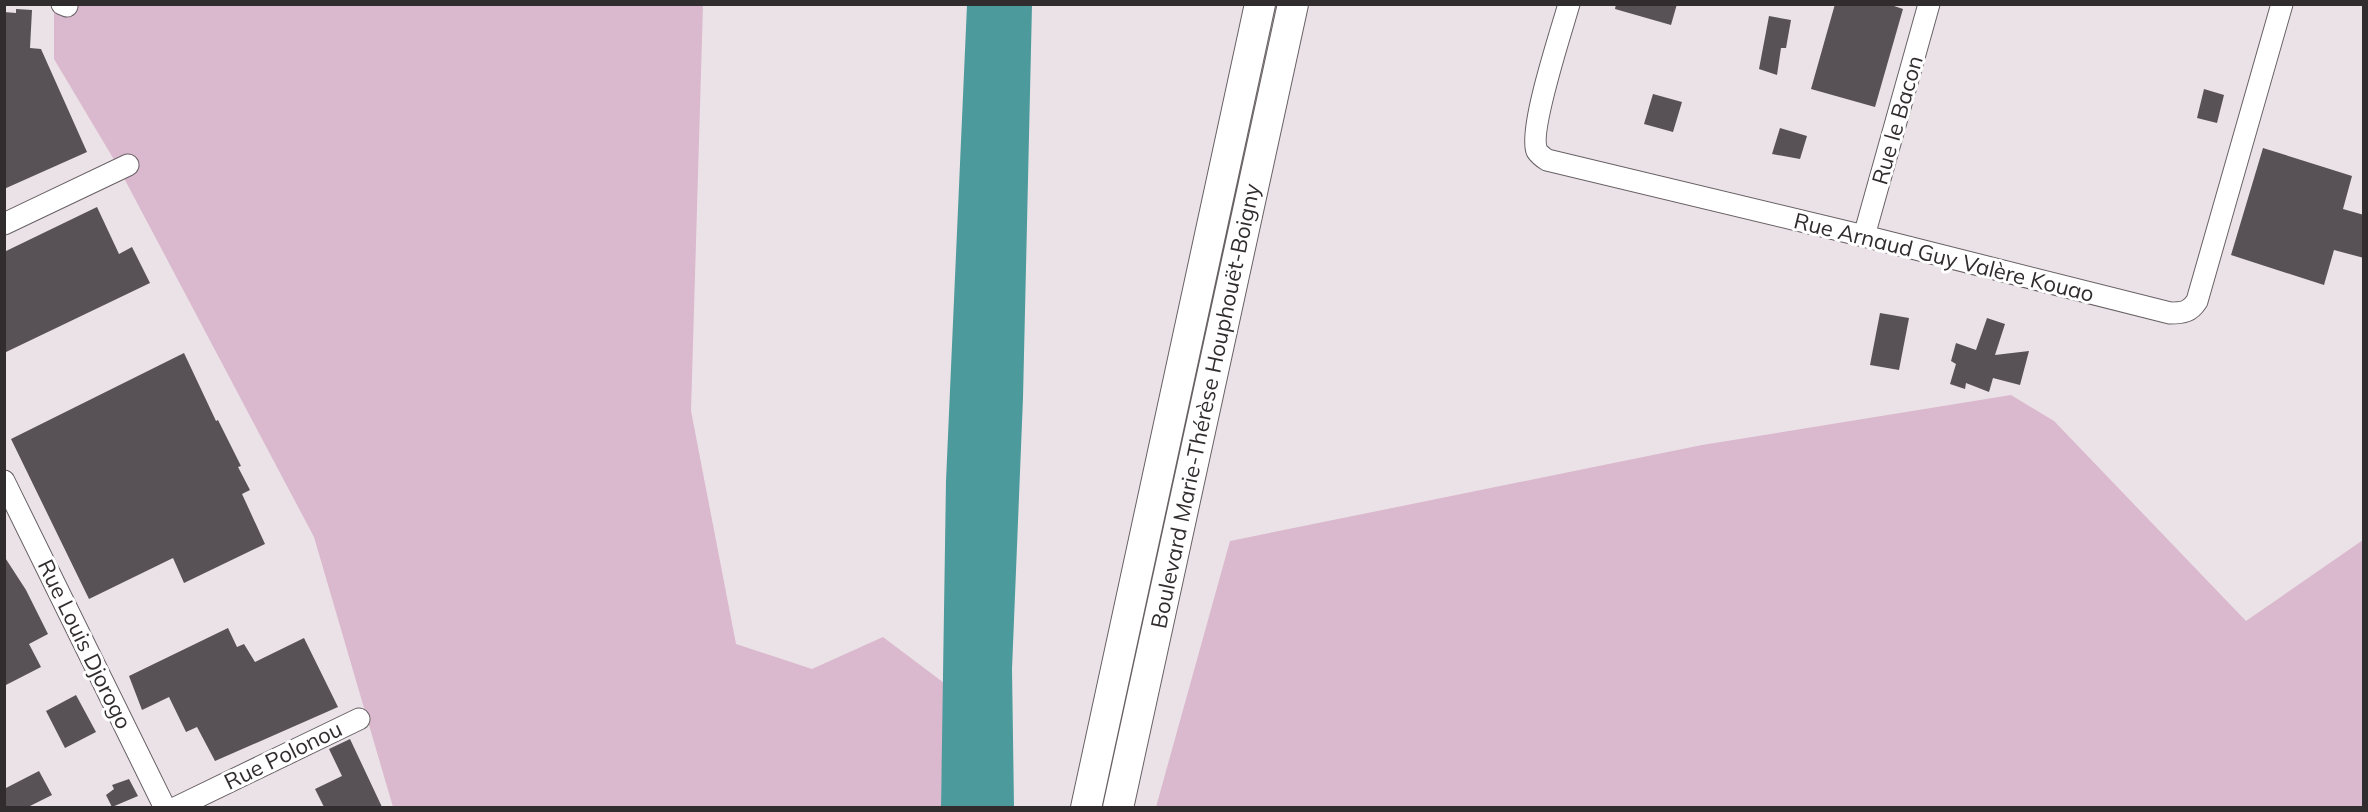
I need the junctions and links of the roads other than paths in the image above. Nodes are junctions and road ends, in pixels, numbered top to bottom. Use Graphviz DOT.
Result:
graph roads {
  1 [pos="1260,4"];
  2 [pos="1293,4"];
  3 [pos="1569,4"];
  4 [pos="1929,4"];
  5 [pos="2282,4"];
  6 [pos="128,165"];
  7 [pos="4,224"];
  8 [pos="1864,236"];
  9 [pos="4,481"];
  10 [pos="358,719"];
  11 [pos="165,807"];
  12 [pos="175,807"];
  13 [pos="1086,807"];
  14 [pos="1118,807"];
  1 -- 13 [label="main road, Boulevard Marie-Thérèse Houphouët-Boigny"];
  2 -- 14 [label="main road, Boulevard Marie-Thérèse Houphouët-Boigny"];
  3 -- 8 [label="street, Rue Arnaud Guy Valère Kouao"];
  4 -- 8 [label="street, Rue le Bacon"];
  5 -- 8 [label="street, Rue Arnaud Guy Valère Kouao"];
  6 -- 7 [label="street"];
  9 -- 11 [label="street, Rue Louis Djorogo"];
  10 -- 12 [label="street, Rue Polonou"];
}
